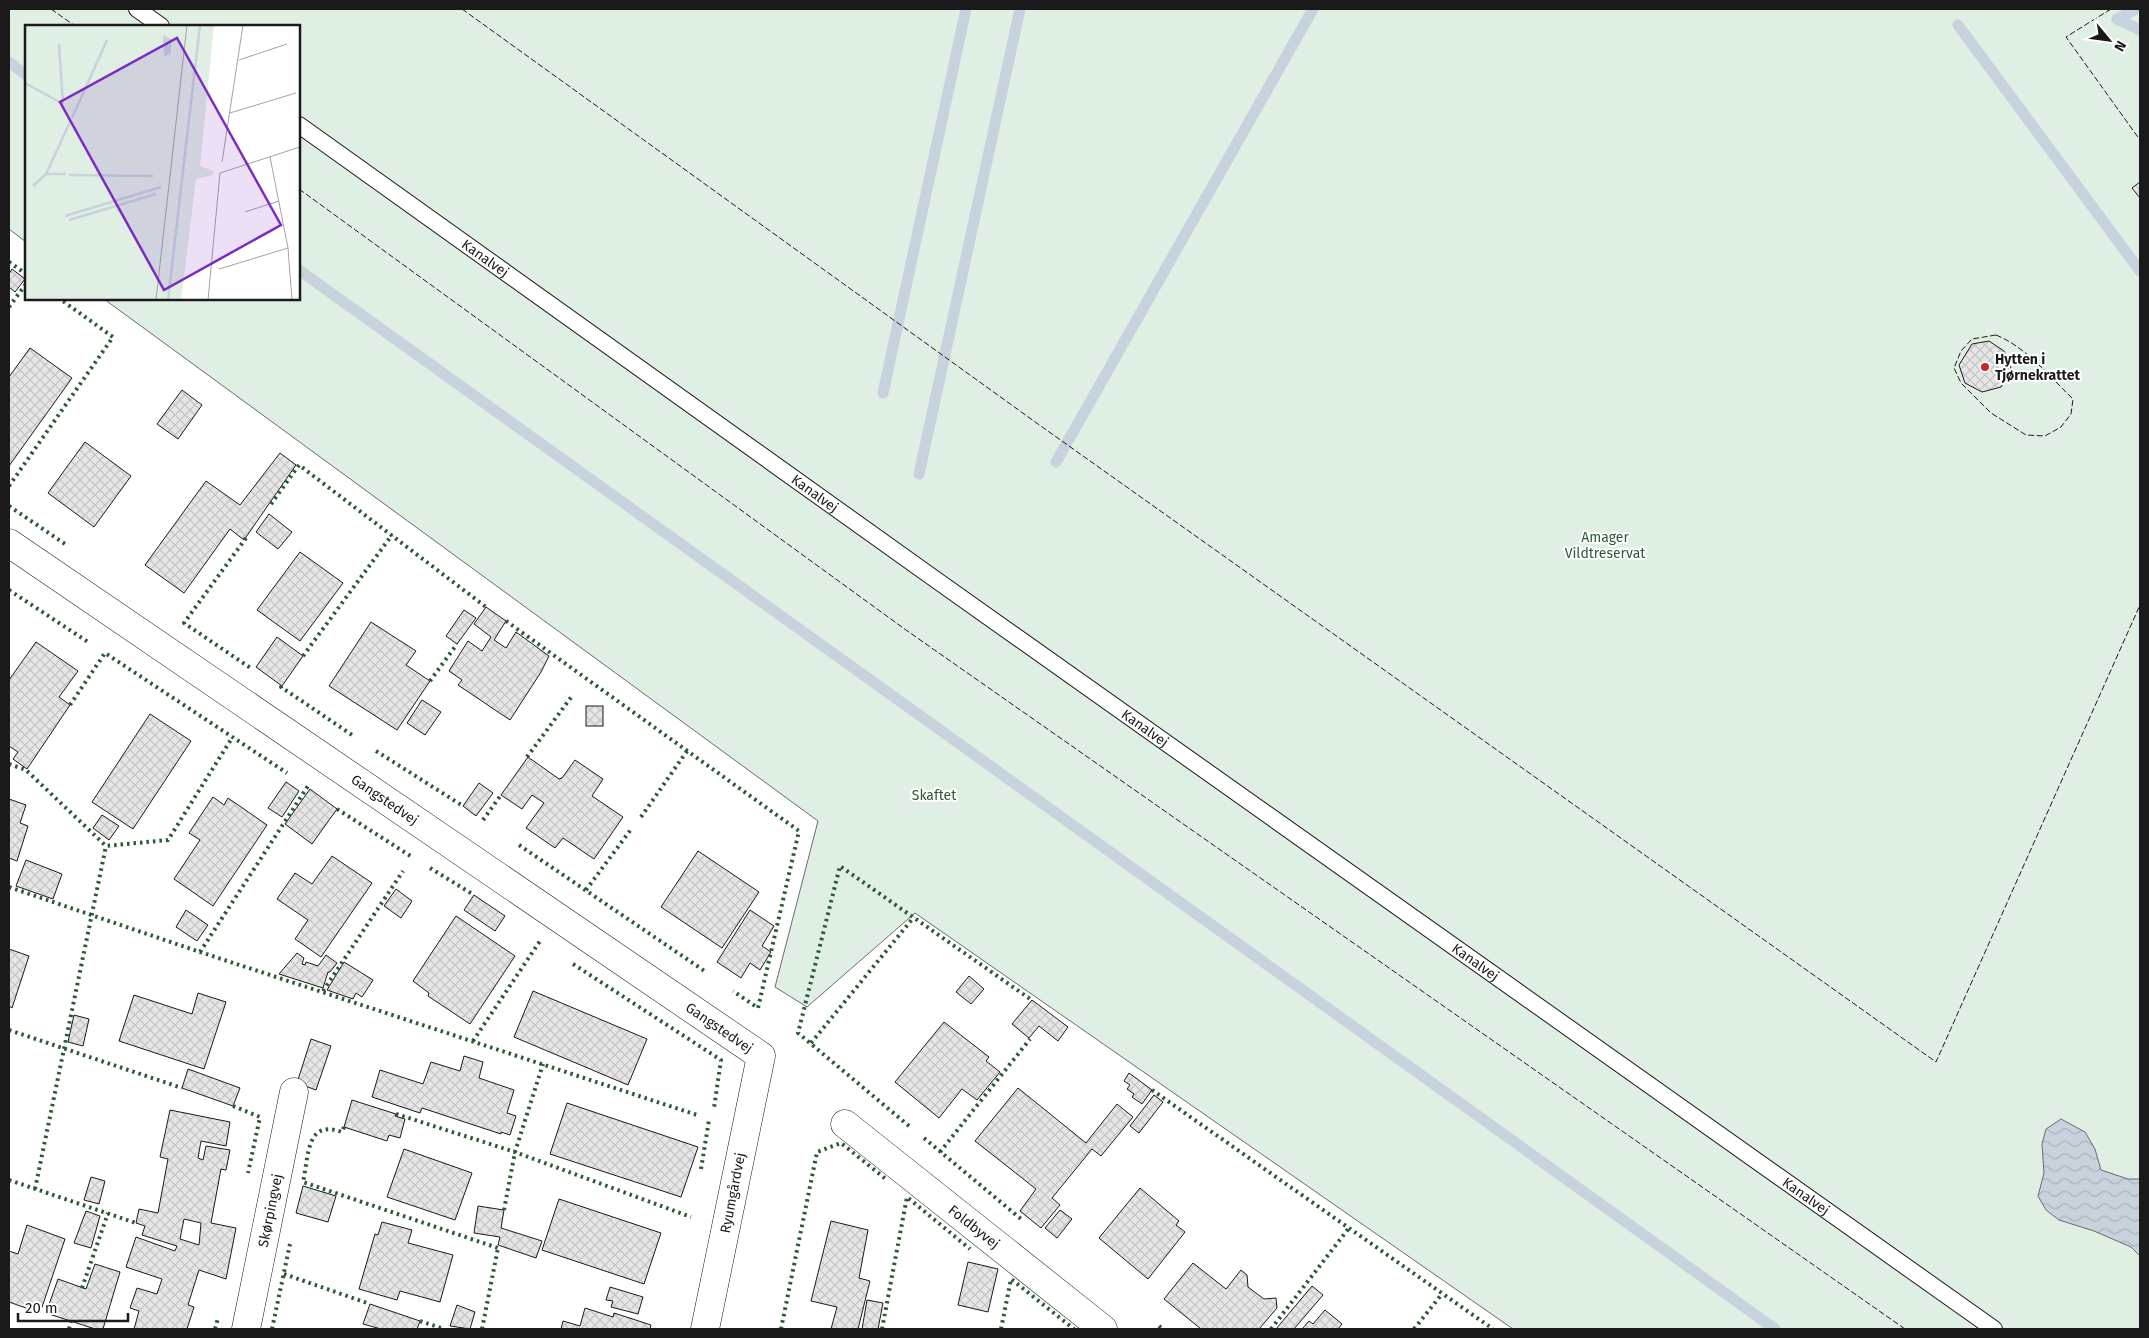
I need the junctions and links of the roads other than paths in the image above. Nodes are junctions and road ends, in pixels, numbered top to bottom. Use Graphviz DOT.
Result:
graph roads {
  1 [pos="137,9"];
  2 [pos="160,25"];
  3 [pos="300,126"];
  4 [pos="9,543"];
  5 [pos="760,1056"];
  6 [pos="294,1092"];
  7 [pos="844,1124"];
  8 [pos="246,1329"];
  9 [pos="705,1329"];
  10 [pos="1103,1329"];
  11 [pos="1994,1329"];
  1 -- 2 [label="lane"];
  3 -- 11 [label="lane, Kanalvej"];
  4 -- 5 [label="street, Gangstedvej"];
  5 -- 9 [label="street, Ryumgårdvej"];
  6 -- 8 [label="street, Skørpingvej"];
  7 -- 10 [label="street, Foldbyvej"];
}
